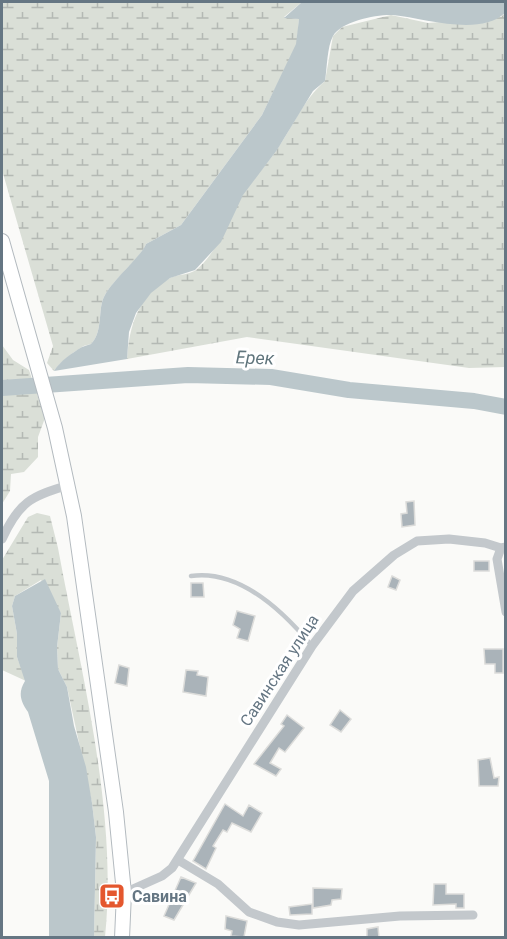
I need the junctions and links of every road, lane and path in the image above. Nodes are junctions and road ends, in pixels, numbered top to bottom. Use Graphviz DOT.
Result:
graph roads {
  1 [pos="2,241"];
  2 [pos="69,485"];
  3 [pos="2,539"];
  4 [pos="503,547"];
  5 [pos="190,576"];
  6 [pos="506,612"];
  7 [pos="312,646"];
  8 [pos="178,860"];
  9 [pos="124,893"];
  10 [pos="474,915"];
  11 [pos="122,938"];
  1 -- 2 [label="street"];
  2 -- 3 [label="street"];
  2 -- 9 [label="street"];
  4 -- 6 [label="street"];
  4 -- 7 [label="street, Савинская улица"];
  5 -- 7 [label="lane"];
  7 -- 8 [label="street, Савинская улица"];
  8 -- 9 [label="street, Савинская улица"];
  8 -- 10 [label="street"];
  9 -- 11 [label="street"];
}
